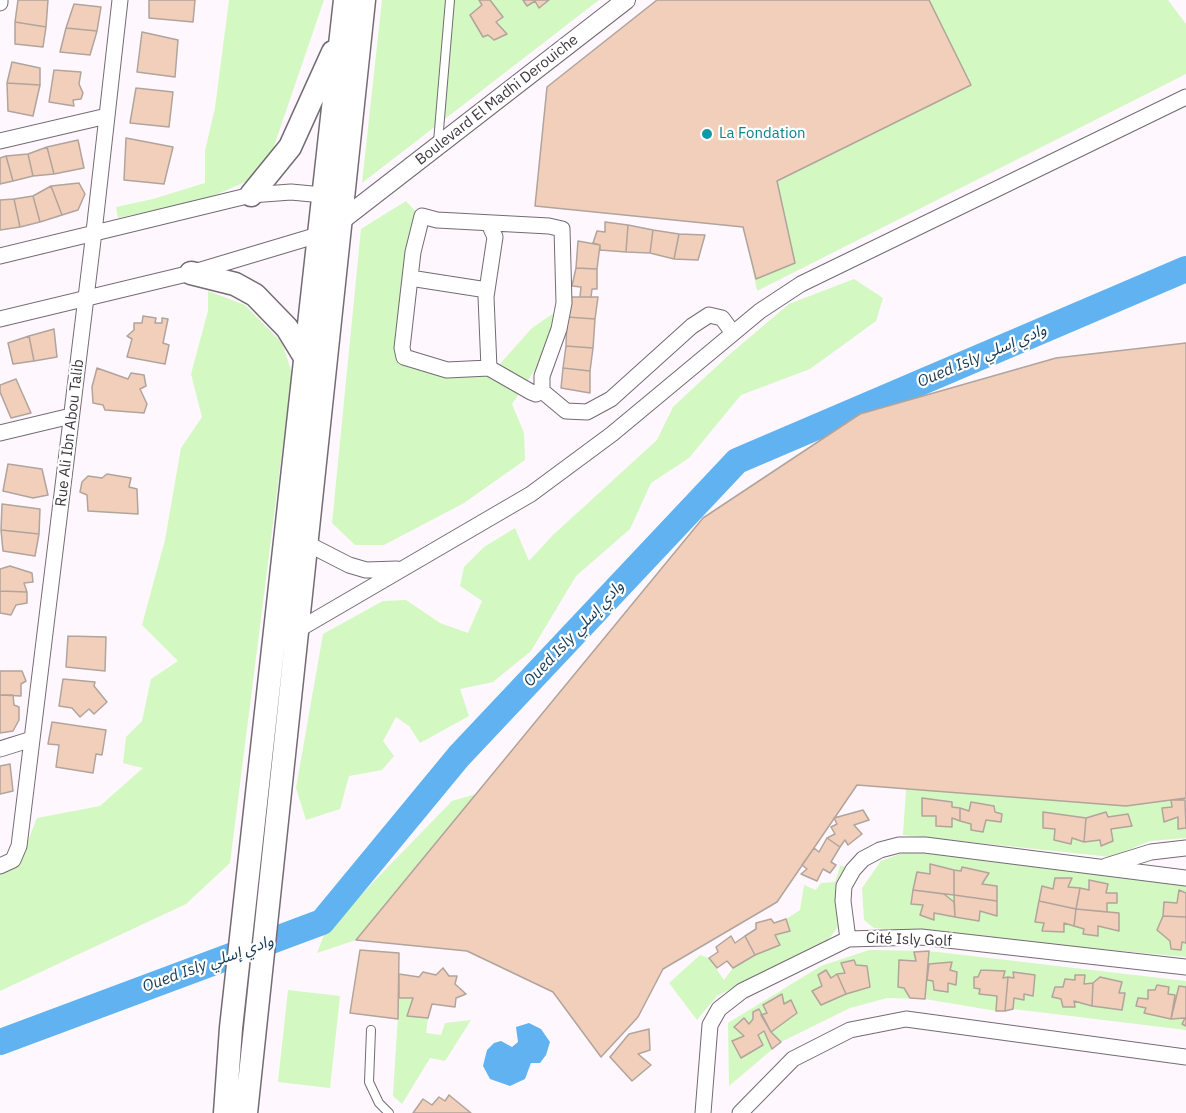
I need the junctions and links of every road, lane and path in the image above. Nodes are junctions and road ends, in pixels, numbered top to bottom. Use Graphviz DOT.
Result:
graph roads {
  1 [pos="120,0"];
  2 [pos="345,0"];
  3 [pos="364,0"];
  4 [pos="450,0"];
  5 [pos="626,0"];
  6 [pos="341,34"];
  7 [pos="1186,97"];
  8 [pos="107,116"];
  9 [pos="0,141"];
  10 [pos="438,146"];
  11 [pos="251,195"];
  12 [pos="332,197"];
  13 [pos="368,200"];
  14 [pos="340,223"];
  15 [pos="489,224"];
  16 [pos="94,232"];
  17 [pos="318,235"];
  18 [pos="0,256"];
  19 [pos="191,273"];
  20 [pos="410,278"];
  21 [pos="486,290"];
  22 [pos="86,298"];
  23 [pos="0,319"];
  24 [pos="733,333"];
  25 [pos="306,359"];
  26 [pos="489,368"];
  27 [pos="542,391"];
  28 [pos="71,416"];
  29 [pos="0,434"];
  30 [pos="306,543"];
  31 [pos="405,567"];
  32 [pos="296,632"];
  33 [pos="32,739"];
  34 [pos="0,749"];
  35 [pos="265,830"];
  36 [pos="1186,848"];
  37 [pos="5,864"];
  38 [pos="1100,868"];
  39 [pos="1186,878"];
  40 [pos="848,939"];
  41 [pos="1186,967"];
  42 [pos="371,1030"];
  43 [pos="1186,1057"];
  44 [pos="225,1113"];
  45 [pos="246,1113"];
  46 [pos="389,1113"];
  47 [pos="703,1113"];
  48 [pos="740,1113"];
  1 -- 8 [label="street, Rue Ali Ibn Abou Talib"];
  2 -- 6 [label="main road"];
  3 -- 12 [label="main road"];
  4 -- 10 [label="lane"];
  5 -- 10 [label="street, Boulevard El Madhi Derouiche"];
  6 -- 11 [label="main road"];
  6 -- 12 [label="main road"];
  7 -- 24 [label="street"];
  8 -- 9 [label="street"];
  8 -- 16 [label="street, Rue Ali Ibn Abou Talib"];
  10 -- 13 [label="street, Boulevard El Madhi Derouiche"];
  11 -- 12 [label="street"];
  11 -- 16 [label="street"];
  12 -- 13 [label="street"];
  12 -- 14 [label="main road"];
  12 -- 17 [label="main road"];
  13 -- 14 [label="street, Boulevard El Madhi Derouiche"];
  14 -- 17 [label="street, Boulevard El Madhi Derouiche"];
  14 -- 30 [label="main road"];
  15 -- 20 [label="street"];
  15 -- 21 [label="street"];
  15 -- 27 [label="street"];
  16 -- 18 [label="street"];
  16 -- 22 [label="street, Rue Ali Ibn Abou Talib"];
  17 -- 19 [label="street"];
  17 -- 25 [label="main road"];
  19 -- 22 [label="street"];
  19 -- 25 [label="main road"];
  20 -- 21 [label="street"];
  20 -- 26 [label="street"];
  21 -- 26 [label="street"];
  22 -- 23 [label="street"];
  22 -- 28 [label="street, Rue Ali Ibn Abou Talib"];
  24 -- 27 [label="street"];
  24 -- 31 [label="street"];
  25 -- 35 [label="main road"];
  26 -- 27 [label="street"];
  28 -- 29 [label="street"];
  28 -- 33 [label="street, Rue Ali Ibn Abou Talib"];
  30 -- 31 [label="street"];
  30 -- 32 [label="main road"];
  31 -- 32 [label="street"];
  32 -- 35 [label="main road"];
  33 -- 34 [label="street"];
  33 -- 37 [label="street, Rue Ali Ibn Abou Talib"];
  35 -- 44 [label="main road"];
  35 -- 45 [label="main road"];
  36 -- 38 [label="street"];
  38 -- 39 [label="street"];
  38 -- 40 [label="street"];
  40 -- 41 [label="street, Cité Isly Golf"];
  40 -- 47 [label="street, Cité Isly Golf"];
  42 -- 46 [label="lane"];
  43 -- 48 [label="street"];
}
